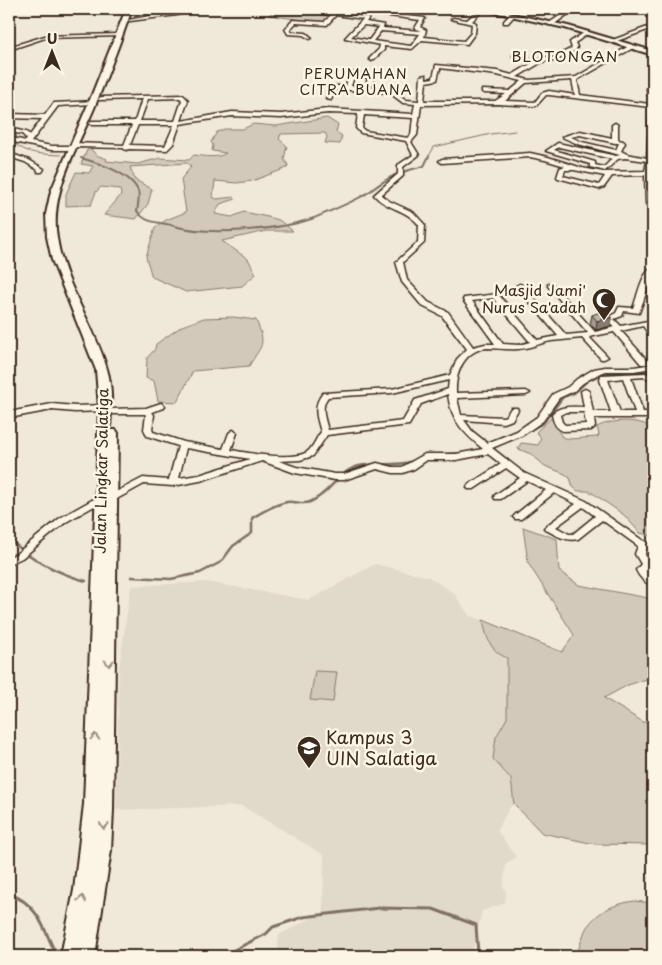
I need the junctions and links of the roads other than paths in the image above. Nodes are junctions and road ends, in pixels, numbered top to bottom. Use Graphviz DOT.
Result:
graph roads {
  1 [pos="129,9"];
  2 [pos="134,9"];
  3 [pos="192,9"];
  4 [pos="297,9"];
  5 [pos="383,9"];
  6 [pos="483,9"];
  7 [pos="573,9"];
  8 [pos="580,9"];
  9 [pos="629,9"];
  10 [pos="591,11"];
  11 [pos="513,12"];
  12 [pos="650,12"];
  13 [pos="335,14"];
  14 [pos="376,14"];
  15 [pos="423,19"];
  16 [pos="453,19"];
  17 [pos="431,20"];
  18 [pos="365,21"];
  19 [pos="468,21"];
  20 [pos="506,22"];
  21 [pos="551,24"];
  22 [pos="653,26"];
  23 [pos="124,27"];
  24 [pos="380,29"];
  25 [pos="587,34"];
  26 [pos="422,36"];
  27 [pos="310,38"];
  28 [pos="388,39"];
  29 [pos="372,40"];
  30 [pos="612,41"];
  31 [pos="382,44"];
  32 [pos="631,47"];
  33 [pos="9,49"];
  34 [pos="653,53"];
  35 [pos="515,56"];
  36 [pos="372,59"];
  37 [pos="538,62"];
  38 [pos="513,77"];
  39 [pos="574,78"];
  40 [pos="527,81"];
  41 [pos="653,85"];
  42 [pos="348,87"];
  43 [pos="368,89"];
  44 [pos="484,91"];
  45 [pos="510,93"];
  46 [pos="578,96"];
  47 [pos="145,99"];
  48 [pos="328,99"];
  49 [pos="97,101"];
  50 [pos="496,102"];
  51 [pos="419,103"];
  52 [pos="653,110"];
  53 [pos="362,113"];
  54 [pos="9,116"];
  55 [pos="416,116"];
  56 [pos="47,117"];
  57 [pos="92,123"];
  58 [pos="136,123"];
  59 [pos="177,123"];
  60 [pos="615,125"];
  61 [pos="9,130"];
  62 [pos="652,130"];
  63 [pos="13,140"];
  64 [pos="408,140"];
  65 [pos="29,141"];
  66 [pos="615,141"];
  67 [pos="77,146"];
  68 [pos="652,147"];
  69 [pos="126,148"];
  70 [pos="599,154"];
  71 [pos="9,155"];
  72 [pos="617,155"];
  73 [pos="650,160"];
  74 [pos="442,161"];
  75 [pos="593,163"];
  76 [pos="40,172"];
  77 [pos="648,173"];
  78 [pos="608,175"];
  79 [pos="651,193"];
  80 [pos="651,205"];
  81 [pos="653,269"];
  82 [pos="550,285"];
  83 [pos="520,286"];
  84 [pos="649,323"];
  85 [pos="617,329"];
  86 [pos="588,334"];
  87 [pos="653,334"];
  88 [pos="564,338"];
  89 [pos="534,343"];
  90 [pos="501,347"];
  91 [pos="471,349"];
  92 [pos="604,357"];
  93 [pos="644,362"];
  94 [pos="653,372"];
  95 [pos="626,376"];
  96 [pos="452,377"];
  97 [pos="585,391"];
  98 [pos="452,393"];
  99 [pos="526,393"];
  100 [pos="161,406"];
  101 [pos="109,409"];
  102 [pos="514,410"];
  103 [pos="147,411"];
  104 [pos="588,413"];
  105 [pos="616,414"];
  106 [pos="9,415"];
  107 [pos="640,415"];
  108 [pos="653,415"];
  109 [pos="459,417"];
  110 [pos="233,432"];
  111 [pos="325,433"];
  112 [pos="183,445"];
  113 [pos="488,449"];
  114 [pos="226,452"];
  115 [pos="262,458"];
  116 [pos="506,464"];
  117 [pos="526,478"];
  118 [pos="173,482"];
  119 [pos="471,487"];
  120 [pos="553,489"];
  121 [pos="498,498"];
  122 [pos="107,499"];
  123 [pos="583,503"];
  124 [pos="601,516"];
  125 [pos="518,517"];
  126 [pos="643,545"];
  127 [pos="653,549"];
  128 [pos="9,562"];
  129 [pos="650,566"];
  130 [pos="653,582"];
  131 [pos="79,951"];
  1 -- 23 [label="highway, Jalan Lingkar Salatiga"];
  2 -- 23 [label="highway, Jalan Lingkar Salatiga"];
  3 -- 23 [label="street"];
  4 -- 13 [label="street"];
  5 -- 14 [label="street"];
  6 -- 11 [label="main road"];
  6 -- 19 [label="street"];
  7 -- 21 [label="street"];
  8 -- 10 [label="street"];
  9 -- 12 [label="street"];
  11 -- 20 [label="street"];
  11 -- 21 [label="main road"];
  13 -- 18 [label="street"];
  13 -- 27 [label="street"];
  14 -- 15 [label="street"];
  14 -- 18 [label="street"];
  15 -- 17 [label="street"];
  15 -- 26 [label="street"];
  16 -- 19 [label="street"];
  18 -- 24 [label="street"];
  18 -- 29 [label="street"];
  19 -- 26 [label="street"];
  21 -- 25 [label="main road"];
  22 -- 30 [label="street"];
  23 -- 33 [label="street"];
  23 -- 49 [label="highway, Jalan Lingkar Salatiga"];
  24 -- 26 [label="street"];
  24 -- 29 [label="street"];
  25 -- 30 [label="main road"];
  25 -- 37 [label="street"];
  26 -- 31 [label="street"];
  28 -- 29 [label="street"];
  29 -- 31 [label="street"];
  30 -- 32 [label="main road"];
  31 -- 36 [label="street"];
  32 -- 34 [label="main road"];
  32 -- 39 [label="street"];
  35 -- 37 [label="street"];
  37 -- 38 [label="street"];
  38 -- 40 [label="street"];
  38 -- 51 [label="street"];
  39 -- 40 [label="street"];
  39 -- 46 [label="street"];
  40 -- 45 [label="street"];
  41 -- 52 [label="street"];
  42 -- 43 [label="street"];
  42 -- 43 [label="street"];
  42 -- 48 [label="street"];
  43 -- 51 [label="street"];
  44 -- 45 [label="street"];
  45 -- 50 [label="street"];
  46 -- 50 [label="street"];
  46 -- 52 [label="street"];
  47 -- 49 [label="street"];
  47 -- 58 [label="street"];
  47 -- 59 [label="street"];
  49 -- 56 [label="street"];
  49 -- 57 [label="highway, Jalan Lingkar Salatiga"];
  49 -- 67 [label="highway, Jalan Lingkar Salatiga"];
  50 -- 51 [label="street"];
  51 -- 55 [label="street"];
  52 -- 62 [label="street"];
  53 -- 55 [label="street"];
  53 -- 59 [label="street"];
  53 -- 64 [label="street"];
  54 -- 56 [label="street"];
  55 -- 64 [label="street"];
  56 -- 65 [label="street"];
  57 -- 58 [label="street"];
  57 -- 67 [label="highway, Jalan Lingkar Salatiga"];
  58 -- 59 [label="street"];
  58 -- 69 [label="street"];
  59 -- 69 [label="street"];
  60 -- 66 [label="street"];
  61 -- 65 [label="street"];
  62 -- 68 [label="street"];
  63 -- 65 [label="street"];
  64 -- 91 [label="street"];
  65 -- 67 [label="street"];
  66 -- 72 [label="street"];
  66 -- 72 [label="street"];
  67 -- 69 [label="street"];
  67 -- 101 [label="highway, Jalan Lingkar Salatiga"];
  68 -- 73 [label="street"];
  70 -- 72 [label="street"];
  70 -- 75 [label="street"];
  70 -- 75 [label="street"];
  71 -- 76 [label="street"];
  72 -- 73 [label="street"];
  72 -- 75 [label="street"];
  73 -- 77 [label="street"];
  74 -- 78 [label="street"];
  77 -- 78 [label="street"];
  77 -- 79 [label="street"];
  78 -- 78 [label="street"];
  79 -- 80 [label="street"];
  81 -- 85 [label="street"];
  82 -- 86 [label="street"];
  83 -- 88 [label="street"];
  84 -- 85 [label="street"];
  84 -- 87 [label="street"];
  85 -- 86 [label="street"];
  85 -- 93 [label="street"];
  86 -- 88 [label="street"];
  86 -- 92 [label="street"];
  88 -- 89 [label="street"];
  89 -- 90 [label="street"];
  89 -- 90 [label="street"];
  90 -- 91 [label="street"];
  91 -- 96 [label="street"];
  94 -- 95 [label="street"];
  94 -- 113 [label="street"];
  95 -- 105 [label="street"];
  95 -- 107 [label="street"];
  96 -- 98 [label="street"];
  96 -- 111 [label="street"];
  97 -- 104 [label="street"];
  98 -- 99 [label="street"];
  98 -- 109 [label="street"];
  98 -- 111 [label="street"];
  100 -- 103 [label="street"];
  101 -- 103 [label="street"];
  101 -- 106 [label="street"];
  101 -- 122 [label="highway, Jalan Lingkar Salatiga"];
  102 -- 109 [label="street"];
  103 -- 112 [label="street"];
  104 -- 104 [label="street"];
  104 -- 105 [label="street"];
  105 -- 107 [label="street"];
  107 -- 108 [label="street"];
  109 -- 113 [label="street"];
  110 -- 114 [label="street"];
  111 -- 115 [label="street"];
  112 -- 114 [label="street"];
  112 -- 118 [label="street"];
  113 -- 115 [label="street"];
  113 -- 116 [label="street"];
  114 -- 115 [label="street"];
  115 -- 118 [label="street"];
  116 -- 117 [label="street"];
  116 -- 119 [label="street"];
  117 -- 120 [label="street"];
  117 -- 121 [label="street"];
  118 -- 122 [label="street"];
  120 -- 123 [label="street"];
  120 -- 125 [label="street"];
  122 -- 128 [label="street"];
  122 -- 131 [label="highway, Jalan Lingkar Salatiga"];
  123 -- 124 [label="street"];
  123 -- 124 [label="street"];
  124 -- 126 [label="street"];
  126 -- 127 [label="street"];
  126 -- 129 [label="street"];
  129 -- 130 [label="street"];
}
